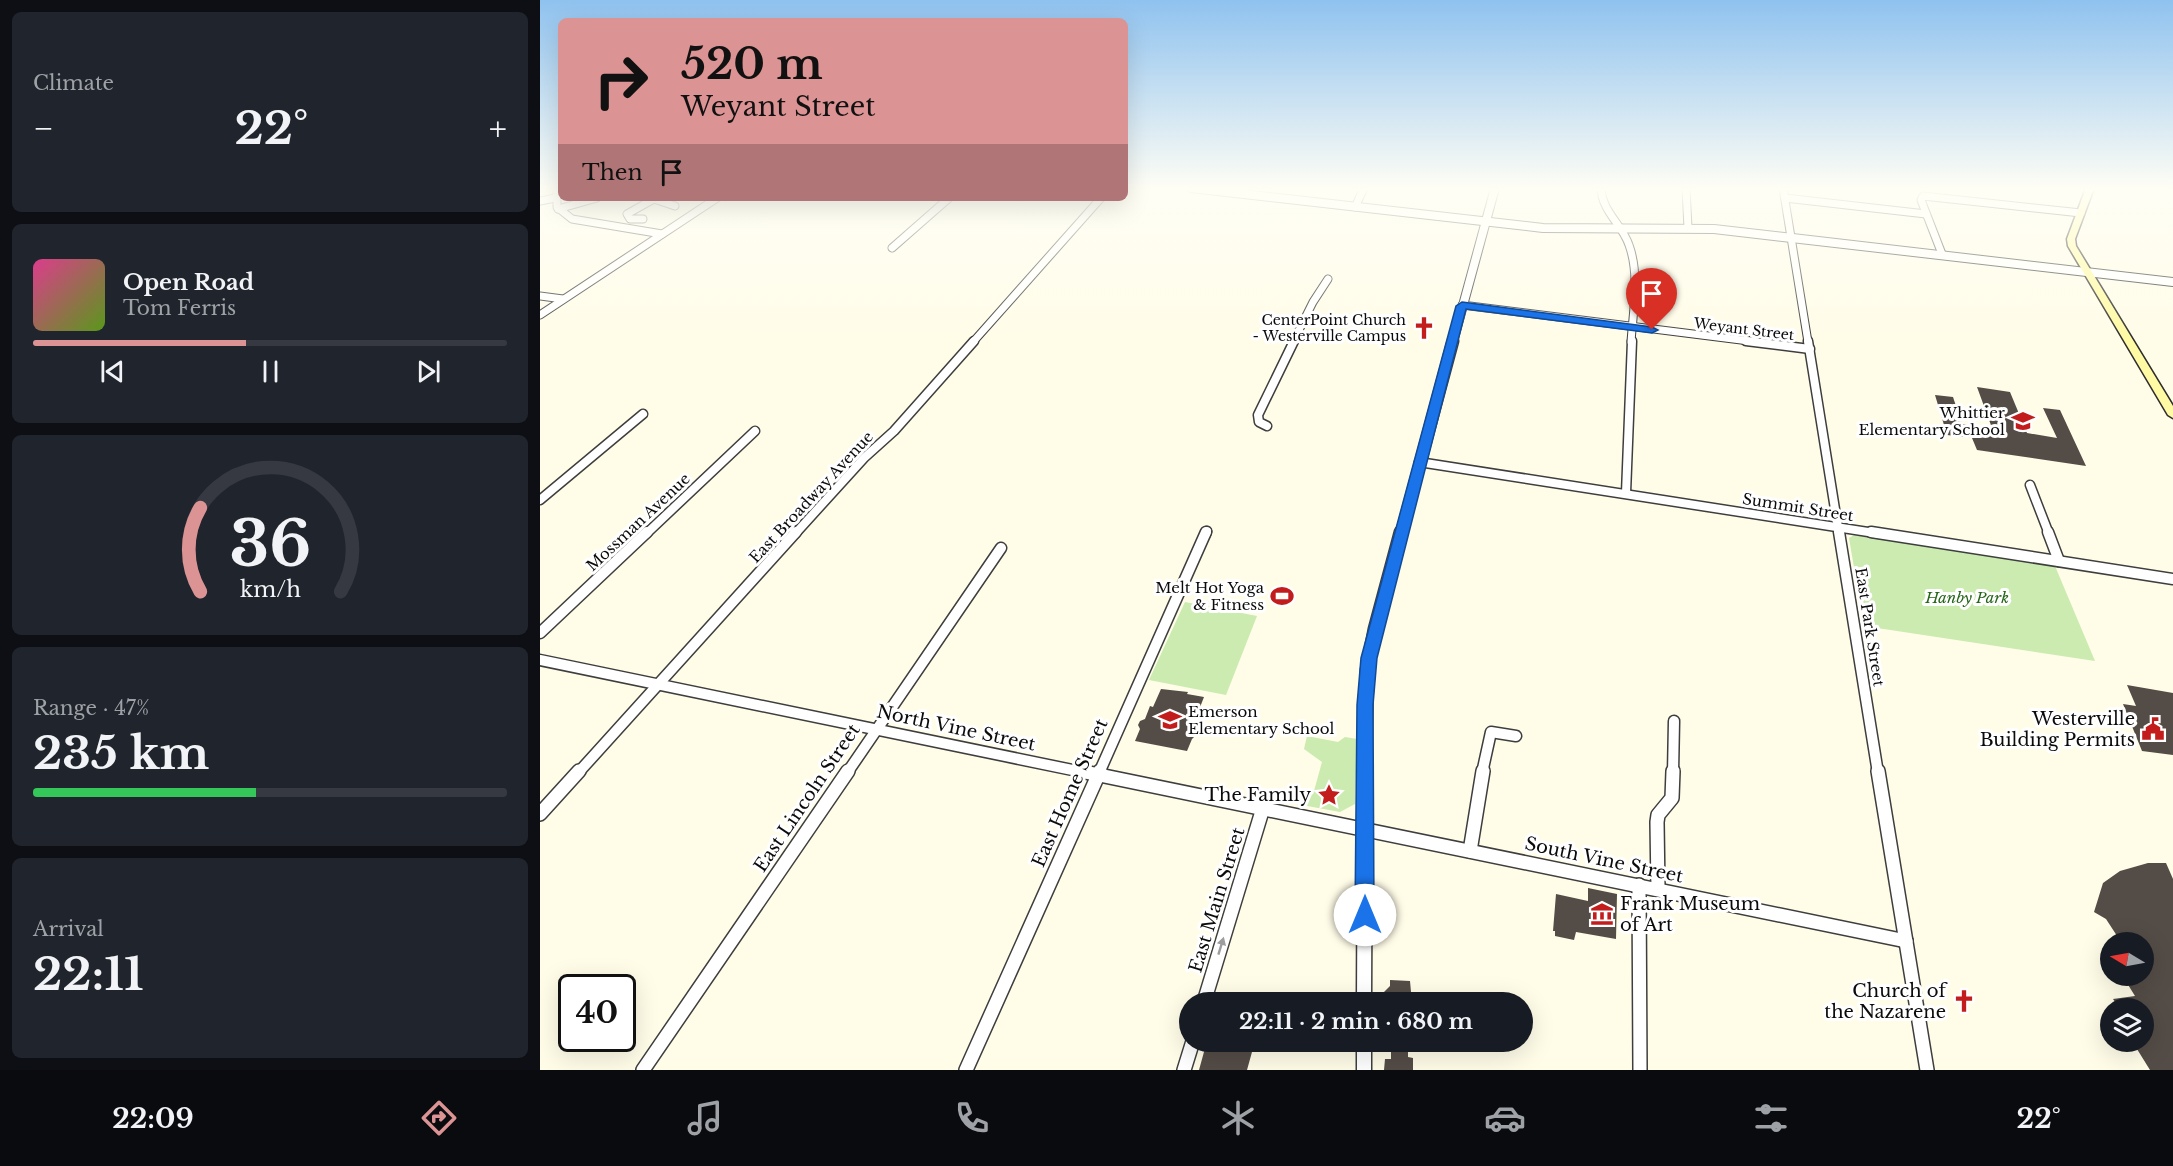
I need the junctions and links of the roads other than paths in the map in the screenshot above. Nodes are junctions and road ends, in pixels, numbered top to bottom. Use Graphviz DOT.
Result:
graph roads {
  1 [pos="1791,237"];
  2 [pos="656,238"];
  3 [pos="903,238"];
  4 [pos="1066,238"];
  5 [pos="1481,238"];
  6 [pos="1626,238"];
  7 [pos="1799,238"];
  8 [pos="1935,238"];
  9 [pos="2071,238"];
  10 [pos="892,248"];
  11 [pos="1942,255"];
  12 [pos="2088,272"];
  13 [pos="1328,279"];
  14 [pos="2173,282"];
  15 [pos="540,296"];
  16 [pos="563,299"];
  17 [pos="1462,306"];
  18 [pos="540,315"];
  19 [pos="1634,328"];
  20 [pos="1810,349"];
  21 [pos="643,414"];
  22 [pos="2173,415"];
  23 [pos="1267,426"];
  24 [pos="755,431"];
  25 [pos="1419,462"];
  26 [pos="2030,485"];
  27 [pos="1626,494"];
  28 [pos="540,500"];
  29 [pos="1839,527"];
  30 [pos="1207,531"];
  31 [pos="1001,548"];
  32 [pos="2059,561"];
  33 [pos="2173,579"];
  34 [pos="540,633"];
  35 [pos="540,660"];
  36 [pos="658,685"];
  37 [pos="1674,721"];
  38 [pos="876,729"];
  39 [pos="1516,736"];
  40 [pos="1098,775"];
  41 [pos="1263,808"];
  42 [pos="540,814"];
  43 [pos="1365,829"];
  44 [pos="1470,850"];
  45 [pos="1639,885"];
  46 [pos="1658,889"];
  47 [pos="1906,941"];
  48 [pos="1207,992"];
  49 [pos="1364,992"];
  50 [pos="1189,1052"];
  51 [pos="1364,1052"];
  52 [pos="643,1070"];
  53 [pos="966,1070"];
  54 [pos="1184,1070"];
  55 [pos="1364,1070"];
  56 [pos="1641,1070"];
  57 [pos="1927,1070"];
  1 -- 20 [label="street, East Park Street"];
  2 -- 16 [label="street"];
  3 -- 10 [label="street"];
  4 -- 36 [label="street, East Broadway Avenue"];
  5 -- 17 [label="street"];
  6 -- 19 [label="street"];
  7 -- 11 [label="street"];
  8 -- 11 [label="street"];
  9 -- 12 [label="main road"];
  11 -- 12 [label="street"];
  12 -- 14 [label="street"];
  12 -- 22 [label="main road"];
  13 -- 23 [label="street"];
  15 -- 16 [label="street"];
  16 -- 18 [label="street"];
  17 -- 19 [label="street, Weyant Street"];
  17 -- 25 [label="street"];
  19 -- 20 [label="street, Weyant Street"];
  19 -- 27 [label="street"];
  20 -- 29 [label="street, East Park Street"];
  21 -- 28 [label="street"];
  24 -- 34 [label="street, Mossman Avenue"];
  25 -- 27 [label="street, Summit Street"];
  25 -- 43 [label="street"];
  26 -- 32 [label="street"];
  27 -- 29 [label="street, Summit Street"];
  29 -- 32 [label="street, Summit Street"];
  29 -- 47 [label="street, East Park Street"];
  30 -- 40 [label="street, East Home Street"];
  31 -- 38 [label="street, East Lincoln Street"];
  32 -- 33 [label="street, Summit Street"];
  35 -- 36 [label="street, North Vine Street"];
  36 -- 38 [label="street, North Vine Street"];
  36 -- 42 [label="street, East Broadway Avenue"];
  37 -- 46 [label="street"];
  38 -- 40 [label="street, North Vine Street"];
  38 -- 52 [label="street, East Lincoln Street"];
  39 -- 44 [label="street"];
  40 -- 41 [label="street, North Vine Street"];
  40 -- 53 [label="street, East Home Street"];
  41 -- 43 [label="street, North Vine Street"];
  48 -- 41 [label="street, East Main Street, one-way"];
  43 -- 44 [label="street, South Vine Street"];
  43 -- 49 [label="street"];
  44 -- 45 [label="street, South Vine Street"];
  45 -- 46 [label="street, South Vine Street"];
  45 -- 56 [label="street"];
  46 -- 47 [label="street, South Vine Street"];
  47 -- 57 [label="street, East Park Street"];
  50 -- 54 [label="street"];
  51 -- 55 [label="street"];
}
